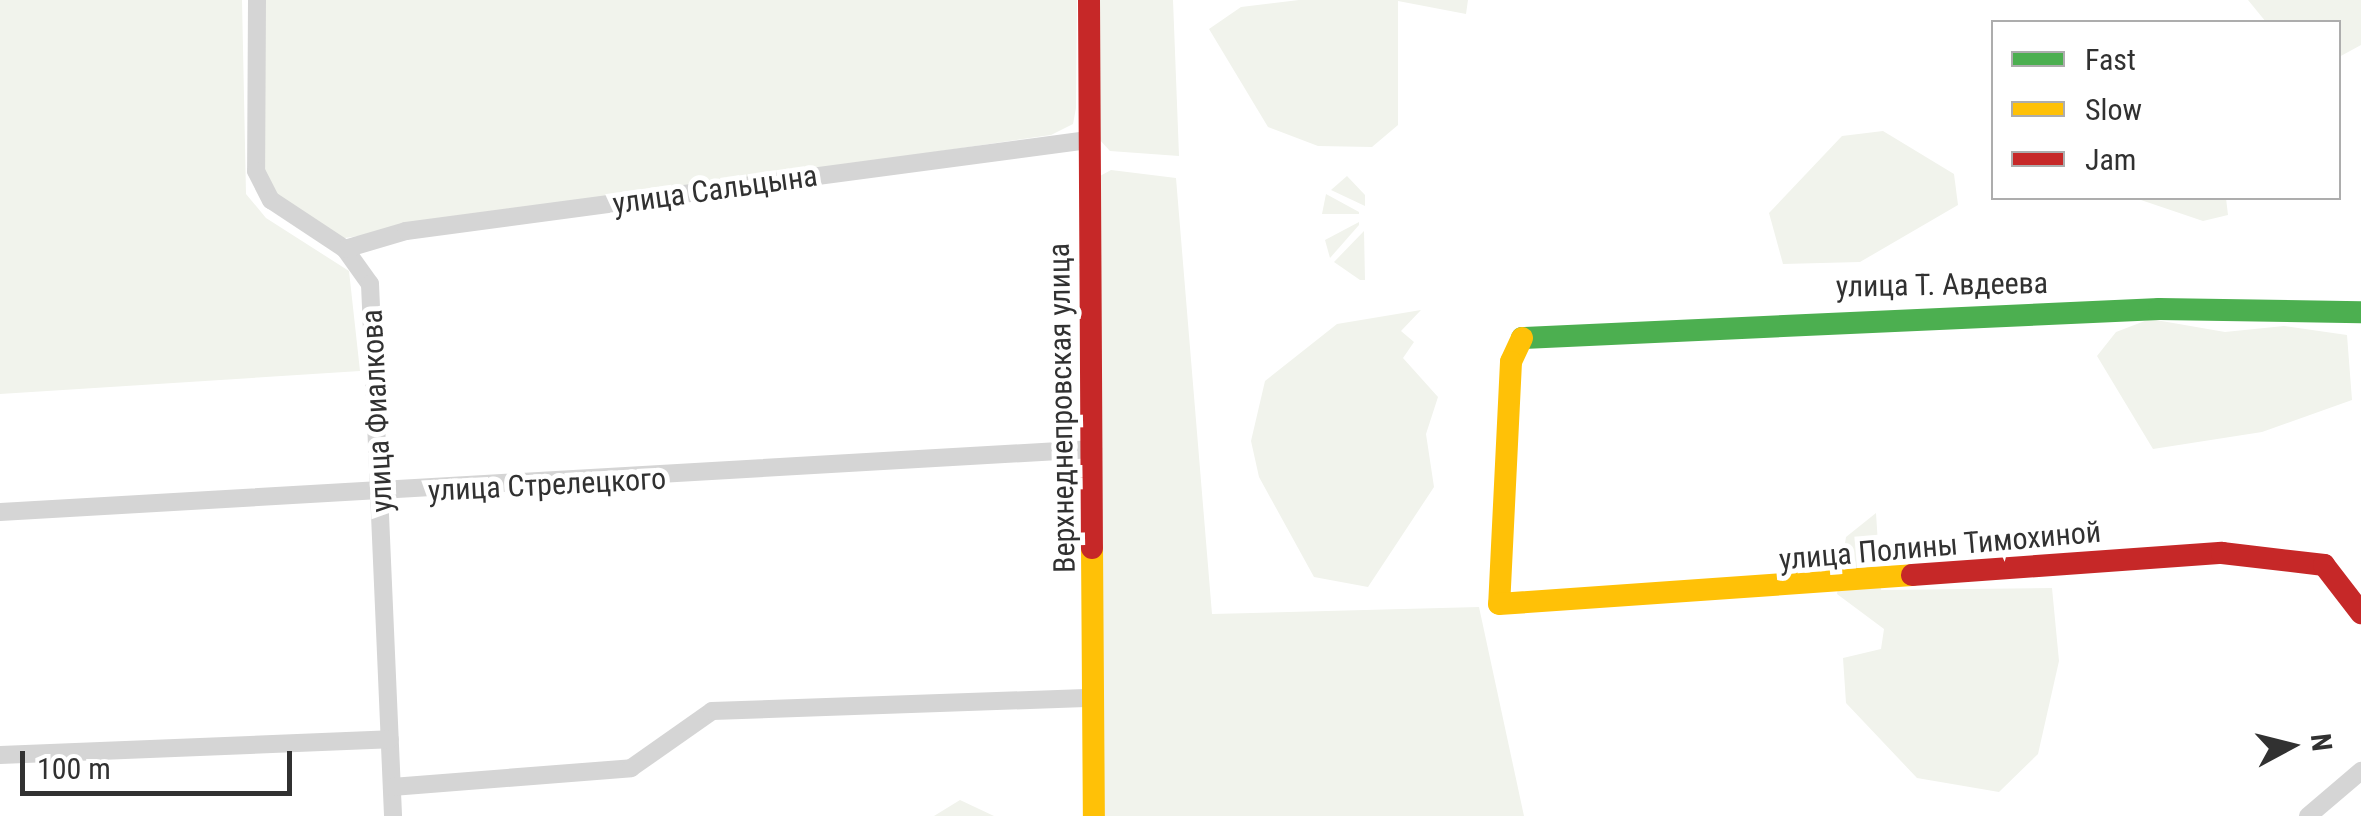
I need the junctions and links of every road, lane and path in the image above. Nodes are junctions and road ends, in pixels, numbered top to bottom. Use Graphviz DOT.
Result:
graph roads {
  1 [pos="258,0"];
  2 [pos="1089,0"];
  3 [pos="1088,140"];
  4 [pos="345,249"];
  5 [pos="2361,312"];
  6 [pos="1094,450"];
  7 [pos="382,495"];
  8 [pos="0,512"];
  9 [pos="1499,604"];
  10 [pos="2361,613"];
  11 [pos="1092,698"];
  12 [pos="390,739"];
  13 [pos="0,755"];
  14 [pos="2361,771"];
  15 [pos="392,787"];
  16 [pos="392,816"];
  17 [pos="1094,816"];
  18 [pos="2308,816"];
  1 -- 4 [label="street"];
  2 -- 3 [label="street, Верхнеднепровская улица"];
  3 -- 4 [label="street, улица Сальцына"];
  3 -- 6 [label="street, Верхнеднепровская улица"];
  4 -- 7 [label="street, улица Фиалкова"];
  5 -- 9 [label="street, улица Т. Авдеева"];
  6 -- 7 [label="street, улица Стрелецкого"];
  6 -- 11 [label="street, Верхнеднепровская улица"];
  7 -- 8 [label="street, улица Стрелецкого"];
  7 -- 12 [label="street, улица Фиалкова"];
  9 -- 10 [label="street, улица Полины Тимохиной"];
  11 -- 15 [label="street"];
  11 -- 17 [label="street, Верхнеднепровская улица"];
  12 -- 13 [label="street"];
  12 -- 15 [label="street, улица Фиалкова"];
  14 -- 18 [label="street"];
  15 -- 16 [label="street, улица Фиалкова"];
}
